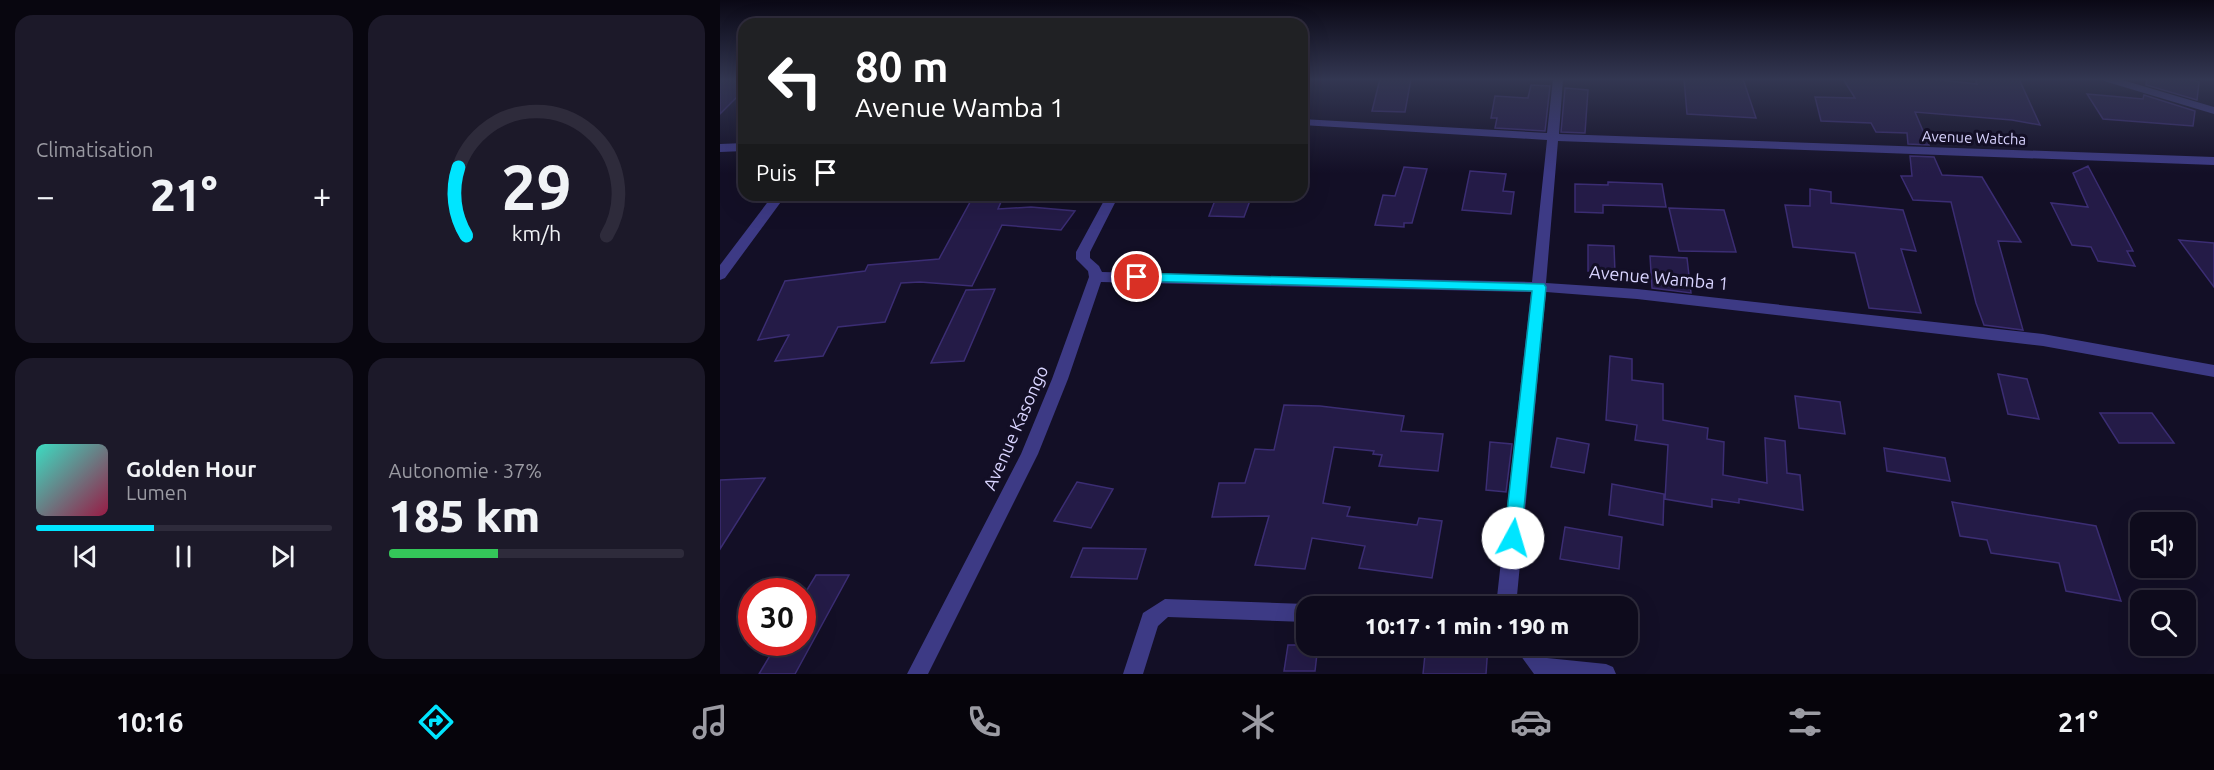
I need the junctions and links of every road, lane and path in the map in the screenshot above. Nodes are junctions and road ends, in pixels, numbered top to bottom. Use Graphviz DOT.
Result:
graph roads {
  1 [pos="1555,110"];
  2 [pos="1308,122"];
  3 [pos="1553,137"];
  4 [pos="720,147"];
  5 [pos="738,147"];
  6 [pos="2214,161"];
  7 [pos="776,201"];
  8 [pos="1110,201"];
  9 [pos="720,275"];
  10 [pos="1096,277"];
  11 [pos="1539,287"];
  12 [pos="2214,371"];
  13 [pos="1507,596"];
  14 [pos="1296,613"];
  15 [pos="1531,656"];
  16 [pos="1543,671"];
  17 [pos="917,674"];
  18 [pos="1133,674"];
  19 [pos="1606,674"];
  1 -- 3 [label="street"];
  2 -- 3 [label="street, Avenue Watcha"];
  3 -- 6 [label="street, Avenue Watcha"];
  3 -- 11 [label="street"];
  4 -- 5 [label="street"];
  7 -- 9 [label="street"];
  8 -- 10 [label="street"];
  10 -- 11 [label="street, Avenue Wamba 1"];
  10 -- 17 [label="street, Avenue Kasongo"];
  11 -- 12 [label="street, Avenue Wamba 1"];
  11 -- 13 [label="street"];
  14 -- 18 [label="street"];
  15 -- 16 [label="street"];
  16 -- 19 [label="street"];
}
